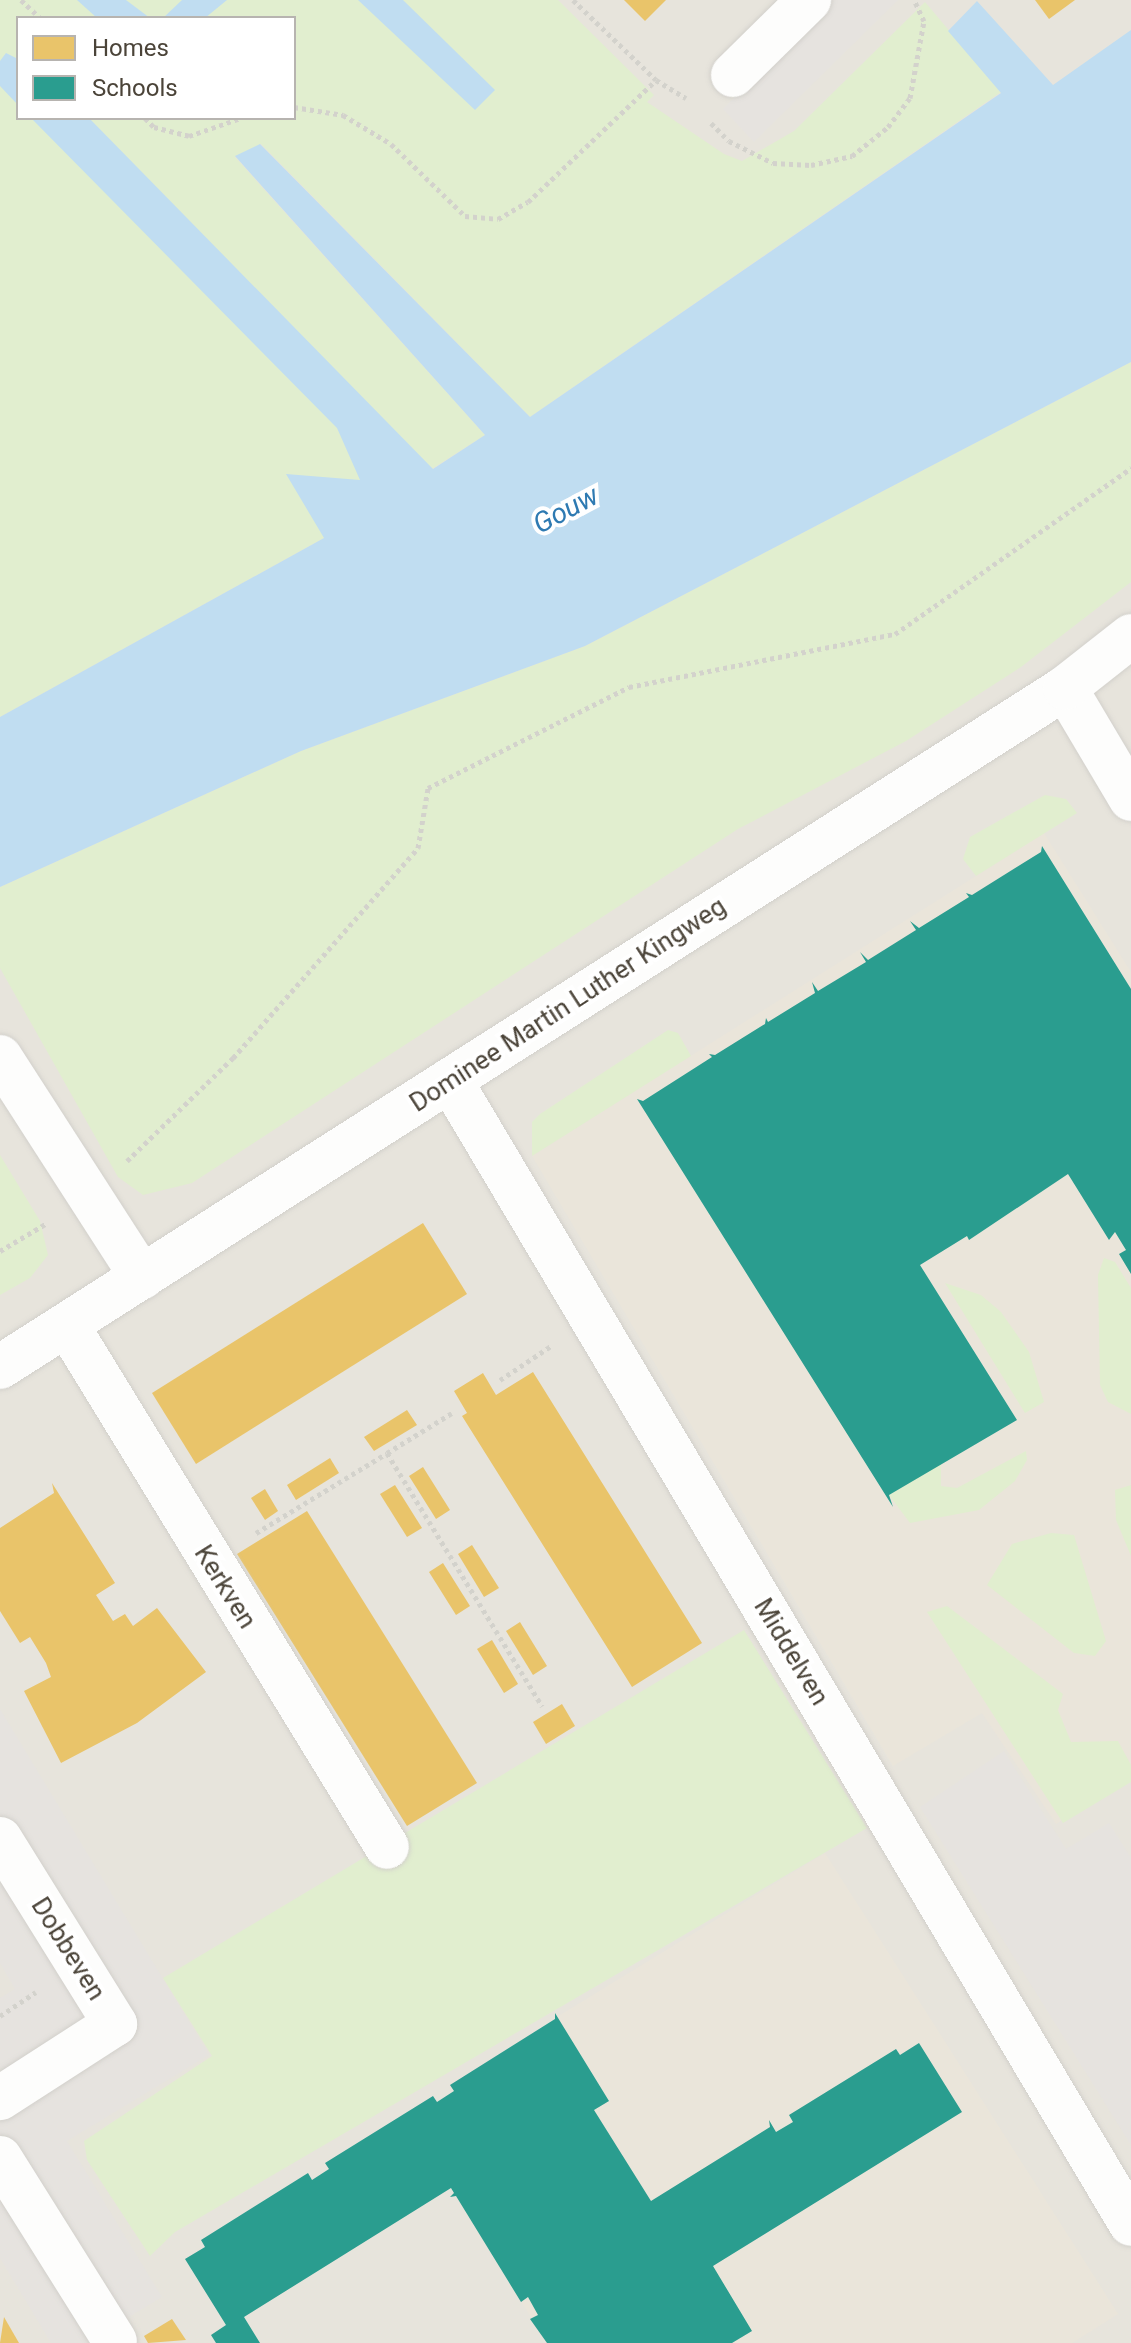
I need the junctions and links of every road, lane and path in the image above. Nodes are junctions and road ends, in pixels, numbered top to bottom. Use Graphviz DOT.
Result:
graph roads {
  1 [pos="21,0"];
  2 [pos="573,0"];
  3 [pos="809,0"];
  4 [pos="914,0"];
  5 [pos="38,16"];
  6 [pos="733,75"];
  7 [pos="656,80"];
  8 [pos="688,99"];
  9 [pos="296,107"];
  10 [pos="698,110"];
  11 [pos="147,120"];
  12 [pos="235,120"];
  13 [pos="709,120"];
  14 [pos="1131,468"];
  15 [pos="1131,636"];
  16 [pos="1065,688"];
  17 [pos="1131,799"];
  18 [pos="0,1057"];
  19 [pos="450,1080"];
  20 [pos="89,1198"];
  21 [pos="0,1251"];
  22 [pos="142,1277"];
  23 [pos="67,1325"];
  24 [pos="0,1367"];
  25 [pos="452,1413"];
  26 [pos="387,1453"];
  27 [pos="210,1562"];
  28 [pos="542,1706"];
  29 [pos="0,1839"];
  30 [pos="387,1847"];
  31 [pos="0,2098"];
  32 [pos="0,2158"];
  33 [pos="1124,2212"];
  34 [pos="115,2341"];
  1 -- 5 [label="path"];
  2 -- 7 [label="path"];
  3 -- 6 [label="street"];
  4 -- 13 [label="path"];
  6 -- 8 [label="path"];
  7 -- 8 [label="path"];
  7 -- 9 [label="path"];
  8 -- 10 [label="path"];
  11 -- 12 [label="path"];
  14 -- 20 [label="path"];
  15 -- 16 [label="street, Dominee Martin Luther Kingweg"];
  16 -- 17 [label="street"];
  16 -- 19 [label="street, Dominee Martin Luther Kingweg"];
  18 -- 20 [label="street"];
  19 -- 22 [label="street, Dominee Martin Luther Kingweg"];
  19 -- 33 [label="street, Middelven"];
  20 -- 21 [label="path"];
  20 -- 22 [label="street"];
  22 -- 23 [label="street, Dominee Martin Luther Kingweg"];
  23 -- 24 [label="street, Dominee Martin Luther Kingweg"];
  23 -- 27 [label="street, Kerkven"];
  25 -- 26 [label="path"];
  26 -- 27 [label="path"];
  26 -- 28 [label="path"];
  27 -- 30 [label="street, Kerkven"];
  29 -- 31 [label="street, Dobbeven"];
  32 -- 34 [label="street"];
}
